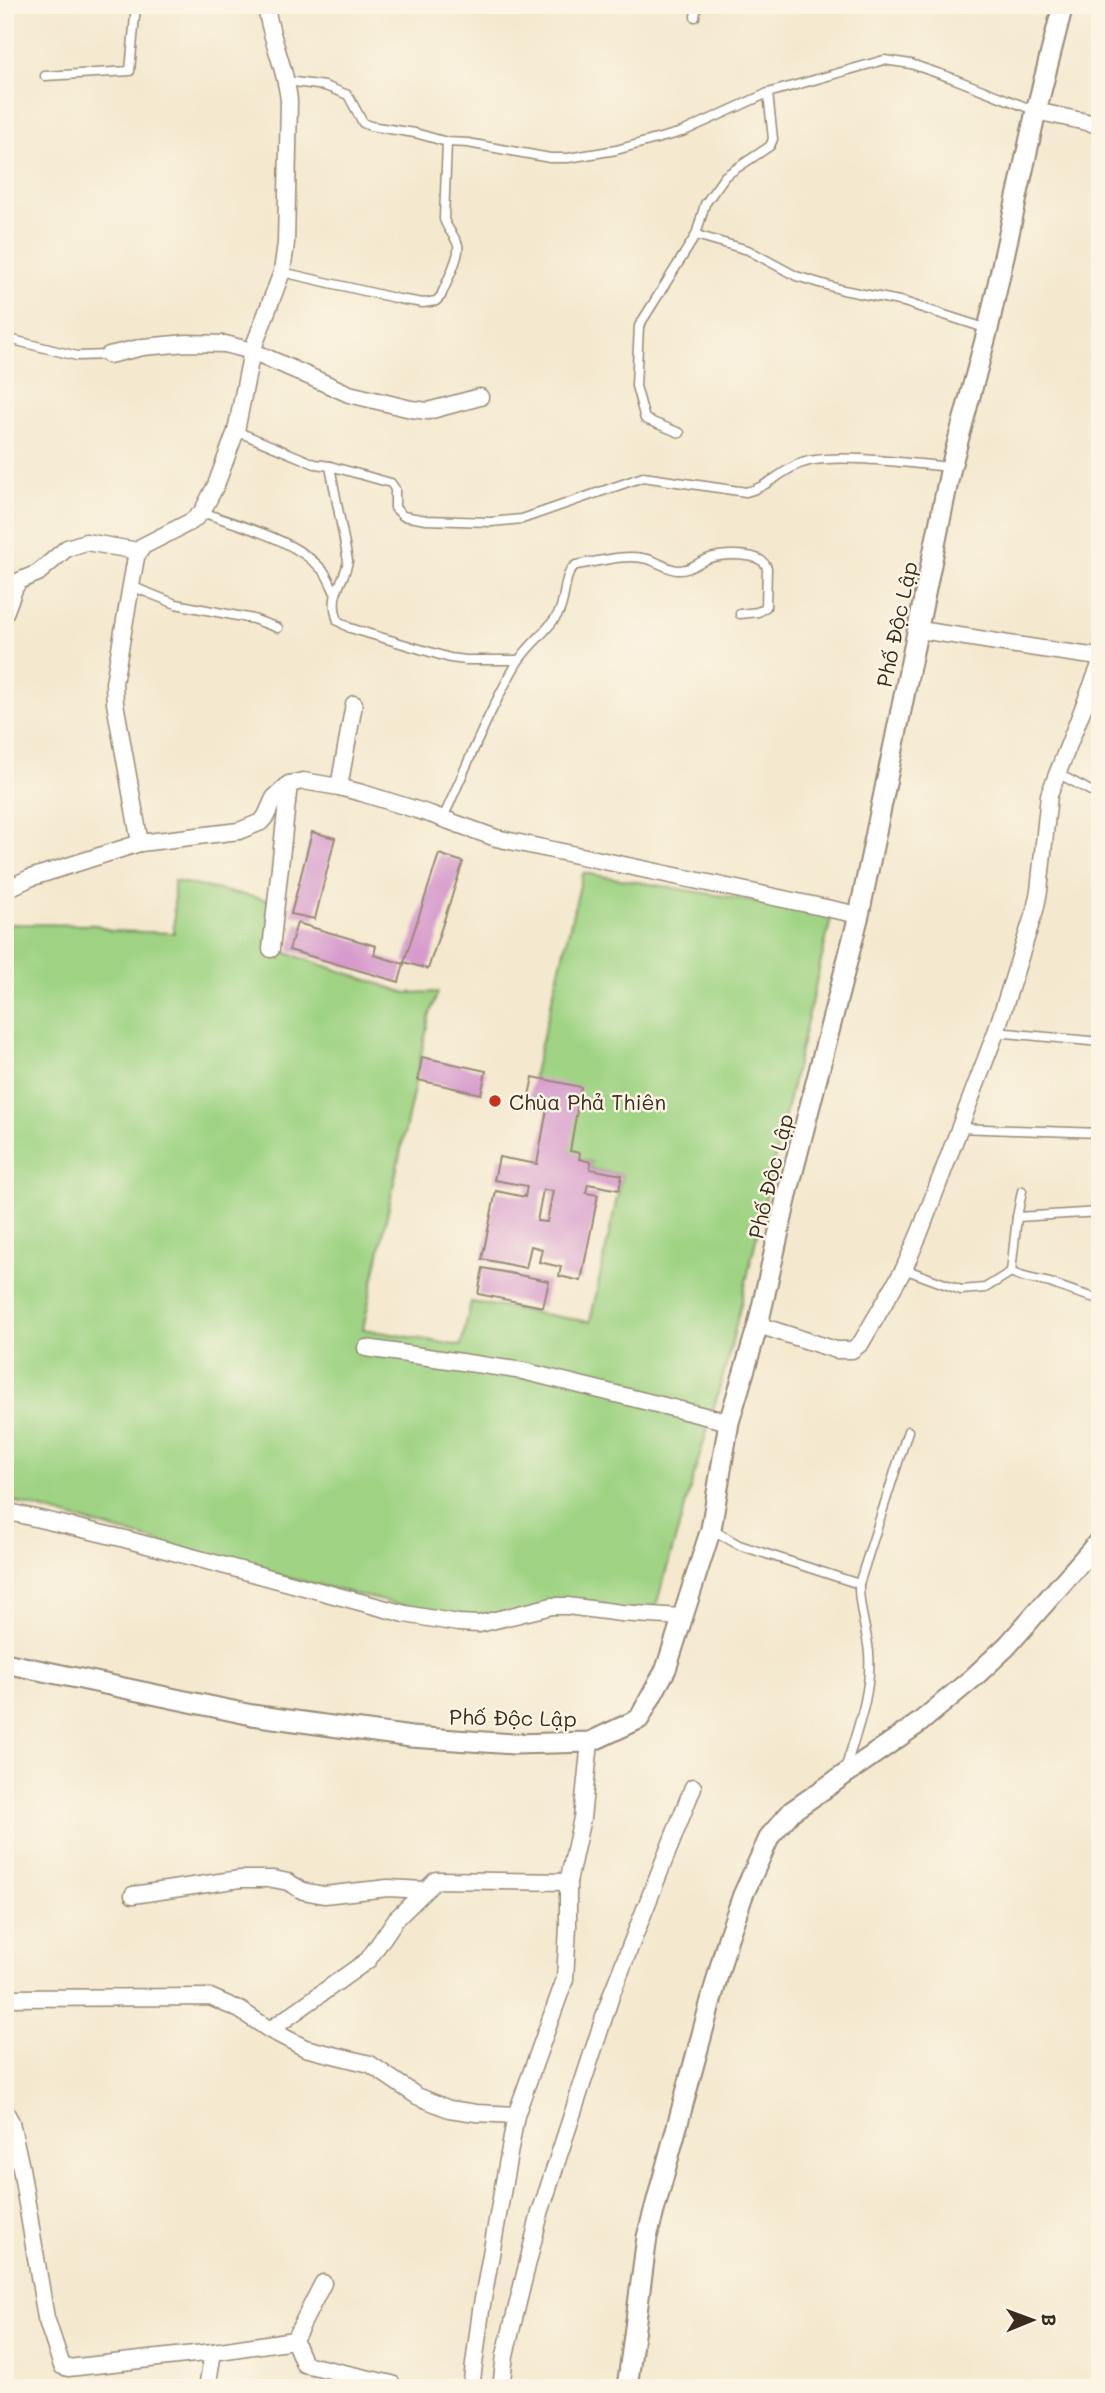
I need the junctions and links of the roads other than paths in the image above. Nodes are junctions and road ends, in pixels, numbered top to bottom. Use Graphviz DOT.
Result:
graph roads {
  1 [pos="136,5"];
  2 [pos="265,5"];
  3 [pos="697,5"];
  4 [pos="1063,5"];
  5 [pos="695,17"];
  6 [pos="44,76"];
  7 [pos="287,81"];
  8 [pos="768,93"];
  9 [pos="1036,111"];
  10 [pos="1100,125"];
  11 [pos="447,142"];
  12 [pos="696,235"];
  13 [pos="282,272"];
  14 [pos="988,330"];
  15 [pos="5,338"];
  16 [pos="252,351"];
  17 [pos="109,355"];
  18 [pos="480,397"];
  19 [pos="236,431"];
  20 [pos="680,433"];
  21 [pos="330,466"];
  22 [pos="951,467"];
  23 [pos="202,512"];
  24 [pos="138,551"];
  25 [pos="131,586"];
  26 [pos="335,593"];
  27 [pos="5,613"];
  28 [pos="740,614"];
  29 [pos="278,628"];
  30 [pos="918,629"];
  31 [pos="1095,658"];
  32 [pos="519,660"];
  33 [pos="354,704"];
  34 [pos="1057,773"];
  35 [pos="289,784"];
  36 [pos="339,787"];
  37 [pos="1100,796"];
  38 [pos="443,818"];
  39 [pos="140,844"];
  40 [pos="5,890"];
  41 [pos="859,915"];
  42 [pos="271,949"];
  43 [pos="996,1032"];
  44 [pos="1100,1042"];
  45 [pos="958,1128"];
  46 [pos="1100,1133"];
  47 [pos="1022,1191"];
  48 [pos="1100,1212"];
  49 [pos="1017,1217"];
  50 [pos="904,1269"];
  51 [pos="1011,1272"];
  52 [pos="1100,1299"];
  53 [pos="758,1325"];
  54 [pos="366,1348"];
  55 [pos="729,1422"];
  56 [pos="908,1432"];
  57 [pos="5,1511"];
  58 [pos="711,1529"];
  59 [pos="1100,1539"];
  60 [pos="859,1584"];
  61 [pos="681,1617"];
  62 [pos="5,1662"];
  63 [pos="590,1742"];
  64 [pos="844,1774"];
  65 [pos="693,1787"];
  66 [pos="568,1882"];
  67 [pos="424,1890"];
  68 [pos="133,1895"];
  69 [pos="5,1998"];
  70 [pos="270,2030"];
  71 [pos="5,2111"];
  72 [pos="516,2115"];
  73 [pos="323,2283"];
  74 [pos="294,2340"];
  75 [pos="213,2352"];
  76 [pos="392,2384"];
  77 [pos="207,2388"];
  78 [pos="471,2388"];
  79 [pos="501,2388"];
  80 [pos="627,2388"];
  1 -- 6 [label="lane"];
  2 -- 7 [label="street"];
  3 -- 5 [label="lane"];
  4 -- 9 [label="street, Phố Độc Lập"];
  7 -- 11 [label="lane"];
  7 -- 13 [label="street"];
  8 -- 9 [label="lane"];
  8 -- 11 [label="lane"];
  8 -- 12 [label="lane"];
  9 -- 10 [label="street"];
  9 -- 14 [label="street, Phố Độc Lập"];
  11 -- 13 [label="lane"];
  12 -- 14 [label="lane"];
  12 -- 20 [label="lane"];
  13 -- 16 [label="street"];
  14 -- 22 [label="street, Phố Độc Lập"];
  15 -- 17 [label="lane"];
  16 -- 17 [label="street"];
  16 -- 18 [label="street"];
  16 -- 19 [label="street"];
  19 -- 21 [label="lane"];
  19 -- 23 [label="street"];
  21 -- 22 [label="lane"];
  21 -- 26 [label="lane"];
  22 -- 30 [label="street, Phố Độc Lập"];
  23 -- 24 [label="street"];
  23 -- 26 [label="lane"];
  24 -- 25 [label="street"];
  24 -- 27 [label="street"];
  25 -- 29 [label="lane"];
  25 -- 39 [label="street"];
  26 -- 32 [label="lane"];
  28 -- 32 [label="lane"];
  30 -- 31 [label="street"];
  30 -- 41 [label="street, Phố Độc Lập"];
  31 -- 34 [label="street"];
  32 -- 38 [label="lane"];
  33 -- 36 [label="street"];
  34 -- 37 [label="lane"];
  34 -- 43 [label="street"];
  35 -- 36 [label="street"];
  35 -- 39 [label="street"];
  35 -- 42 [label="street"];
  36 -- 38 [label="street"];
  38 -- 41 [label="street"];
  39 -- 40 [label="street"];
  41 -- 53 [label="street, Phố Độc Lập"];
  43 -- 44 [label="lane"];
  43 -- 45 [label="street"];
  45 -- 46 [label="lane"];
  45 -- 50 [label="street"];
  47 -- 49 [label="lane"];
  48 -- 49 [label="lane"];
  49 -- 51 [label="lane"];
  50 -- 51 [label="lane"];
  50 -- 53 [label="street"];
  51 -- 52 [label="lane"];
  53 -- 55 [label="street, Phố Độc Lập"];
  54 -- 55 [label="street"];
  55 -- 58 [label="street, Phố Độc Lập"];
  56 -- 60 [label="lane"];
  57 -- 61 [label="street"];
  58 -- 60 [label="lane"];
  58 -- 61 [label="street, Phố Độc Lập"];
  59 -- 64 [label="street"];
  60 -- 64 [label="lane"];
  61 -- 63 [label="street, Phố Độc Lập"];
  62 -- 63 [label="street, Phố Độc Lập"];
  63 -- 66 [label="street"];
  64 -- 80 [label="street"];
  65 -- 79 [label="street"];
  66 -- 67 [label="street"];
  66 -- 72 [label="street"];
  67 -- 68 [label="street"];
  67 -- 70 [label="street"];
  69 -- 70 [label="street"];
  70 -- 72 [label="street"];
  71 -- 75 [label="street"];
  72 -- 78 [label="street"];
  73 -- 74 [label="street"];
  74 -- 75 [label="street"];
  74 -- 76 [label="street"];
  75 -- 77 [label="street"];
}
